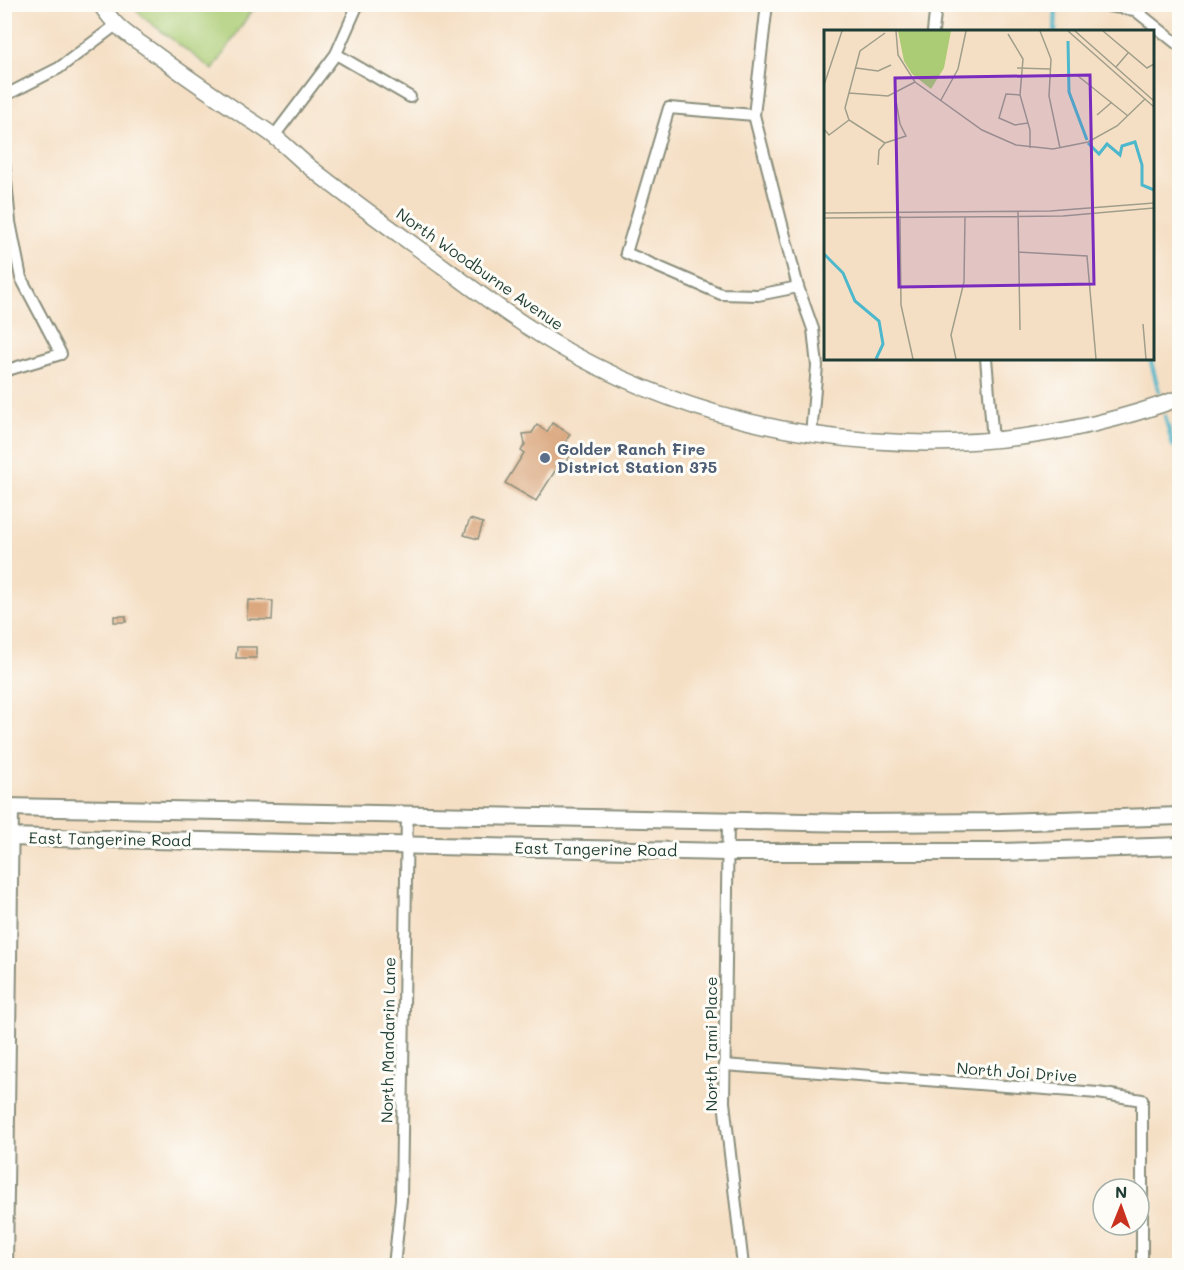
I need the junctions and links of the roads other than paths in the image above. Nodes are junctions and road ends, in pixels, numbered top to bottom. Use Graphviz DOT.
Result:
graph roads {
  1 [pos="100,4"];
  2 [pos="358,4"];
  3 [pos="767,4"];
  4 [pos="936,4"];
  5 [pos="1108,6"];
  6 [pos="116,25"];
  7 [pos="933,30"];
  8 [pos="1179,46"];
  9 [pos="336,54"];
  10 [pos="4,96"];
  11 [pos="410,98"];
  12 [pos="754,115"];
  13 [pos="274,136"];
  14 [pos="4,161"];
  15 [pos="798,287"];
  16 [pos="986,360"];
  17 [pos="4,371"];
  18 [pos="1179,398"];
  19 [pos="811,435"];
  20 [pos="993,441"];
  21 [pos="9,807"];
  22 [pos="407,815"];
  23 [pos="1179,816"];
  24 [pos="728,821"];
  25 [pos="9,837"];
  26 [pos="407,845"];
  27 [pos="1179,846"];
  28 [pos="728,852"];
  29 [pos="724,1065"];
  30 [pos="7,1266"];
  31 [pos="394,1266"];
  32 [pos="743,1266"];
  33 [pos="1142,1266"];
  1 -- 6 [label="street, North Woodburne Avenue"];
  2 -- 9 [label="street"];
  3 -- 12 [label="street"];
  4 -- 7 [label="street"];
  5 -- 8 [label="street"];
  6 -- 10 [label="street"];
  6 -- 13 [label="street, North Woodburne Avenue"];
  9 -- 11 [label="street"];
  9 -- 13 [label="street"];
  12 -- 15 [label="street"];
  12 -- 15 [label="street"];
  13 -- 19 [label="street, North Woodburne Avenue"];
  14 -- 17 [label="street"];
  15 -- 19 [label="street"];
  16 -- 20 [label="street"];
  18 -- 20 [label="street, North Woodburne Avenue"];
  19 -- 20 [label="street, North Woodburne Avenue"];
  21 -- 22 [label="main road, East Tangerine Road"];
  21 -- 25 [label="street"];
  22 -- 24 [label="main road, East Tangerine Road"];
  22 -- 26 [label="street, North Mandarin Lane"];
  23 -- 24 [label="main road, East Tangerine Road"];
  24 -- 28 [label="street, North Tami Place"];
  25 -- 26 [label="main road, East Tangerine Road"];
  25 -- 30 [label="street"];
  26 -- 28 [label="main road, East Tangerine Road"];
  26 -- 31 [label="street, North Mandarin Lane"];
  27 -- 28 [label="main road, East Tangerine Road"];
  28 -- 29 [label="street, North Tami Place"];
  29 -- 32 [label="street, North Tami Place"];
  29 -- 33 [label="street, North Joi Drive"];
}
